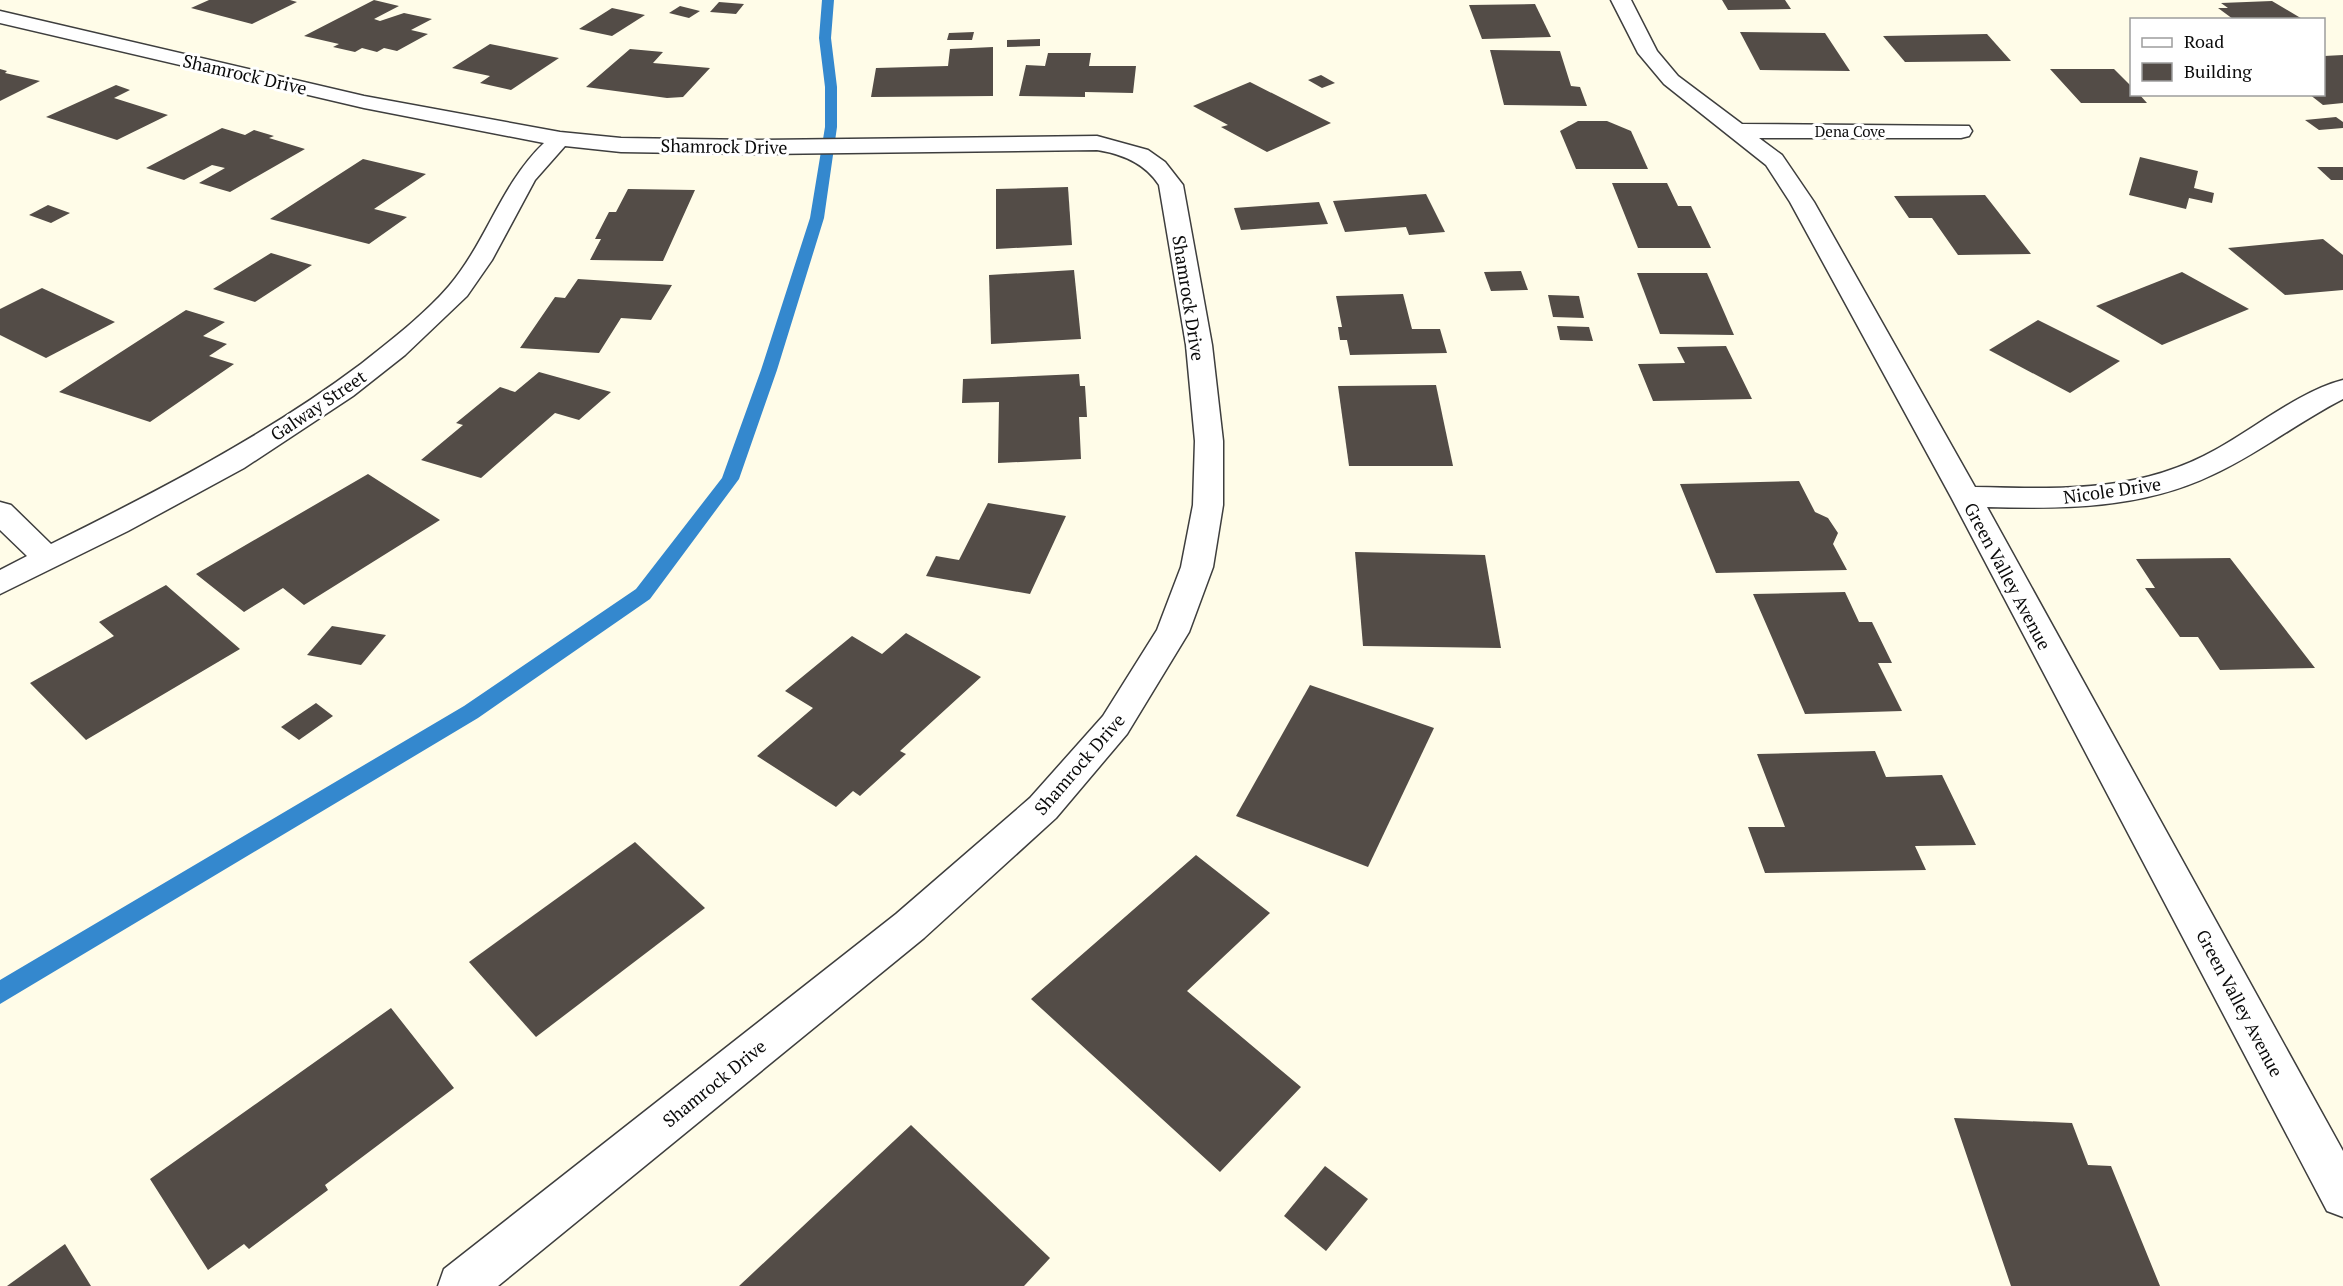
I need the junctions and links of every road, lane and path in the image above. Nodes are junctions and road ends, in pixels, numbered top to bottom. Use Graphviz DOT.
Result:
graph roads {
  1 [pos="1621,0"];
  2 [pos="0,17"];
  3 [pos="1739,131"];
  4 [pos="1961,131"];
  5 [pos="560,139"];
  6 [pos="2343,388"];
  7 [pos="1966,497"];
  8 [pos="0,512"];
  9 [pos="48,559"];
  10 [pos="0,583"];
  11 [pos="2343,1195"];
  12 [pos="462,1286"];
  1 -- 3 [label="street, Green Valley Avenue"];
  2 -- 5 [label="street, Shamrock Drive"];
  3 -- 4 [label="street, Dena Cove"];
  3 -- 7 [label="street, Green Valley Avenue"];
  5 -- 9 [label="street, Galway Street"];
  5 -- 12 [label="street, Shamrock Drive"];
  6 -- 7 [label="street, Nicole Drive"];
  7 -- 11 [label="street, Green Valley Avenue"];
  8 -- 9 [label="street"];
  9 -- 10 [label="street, Galway Street"];
}
